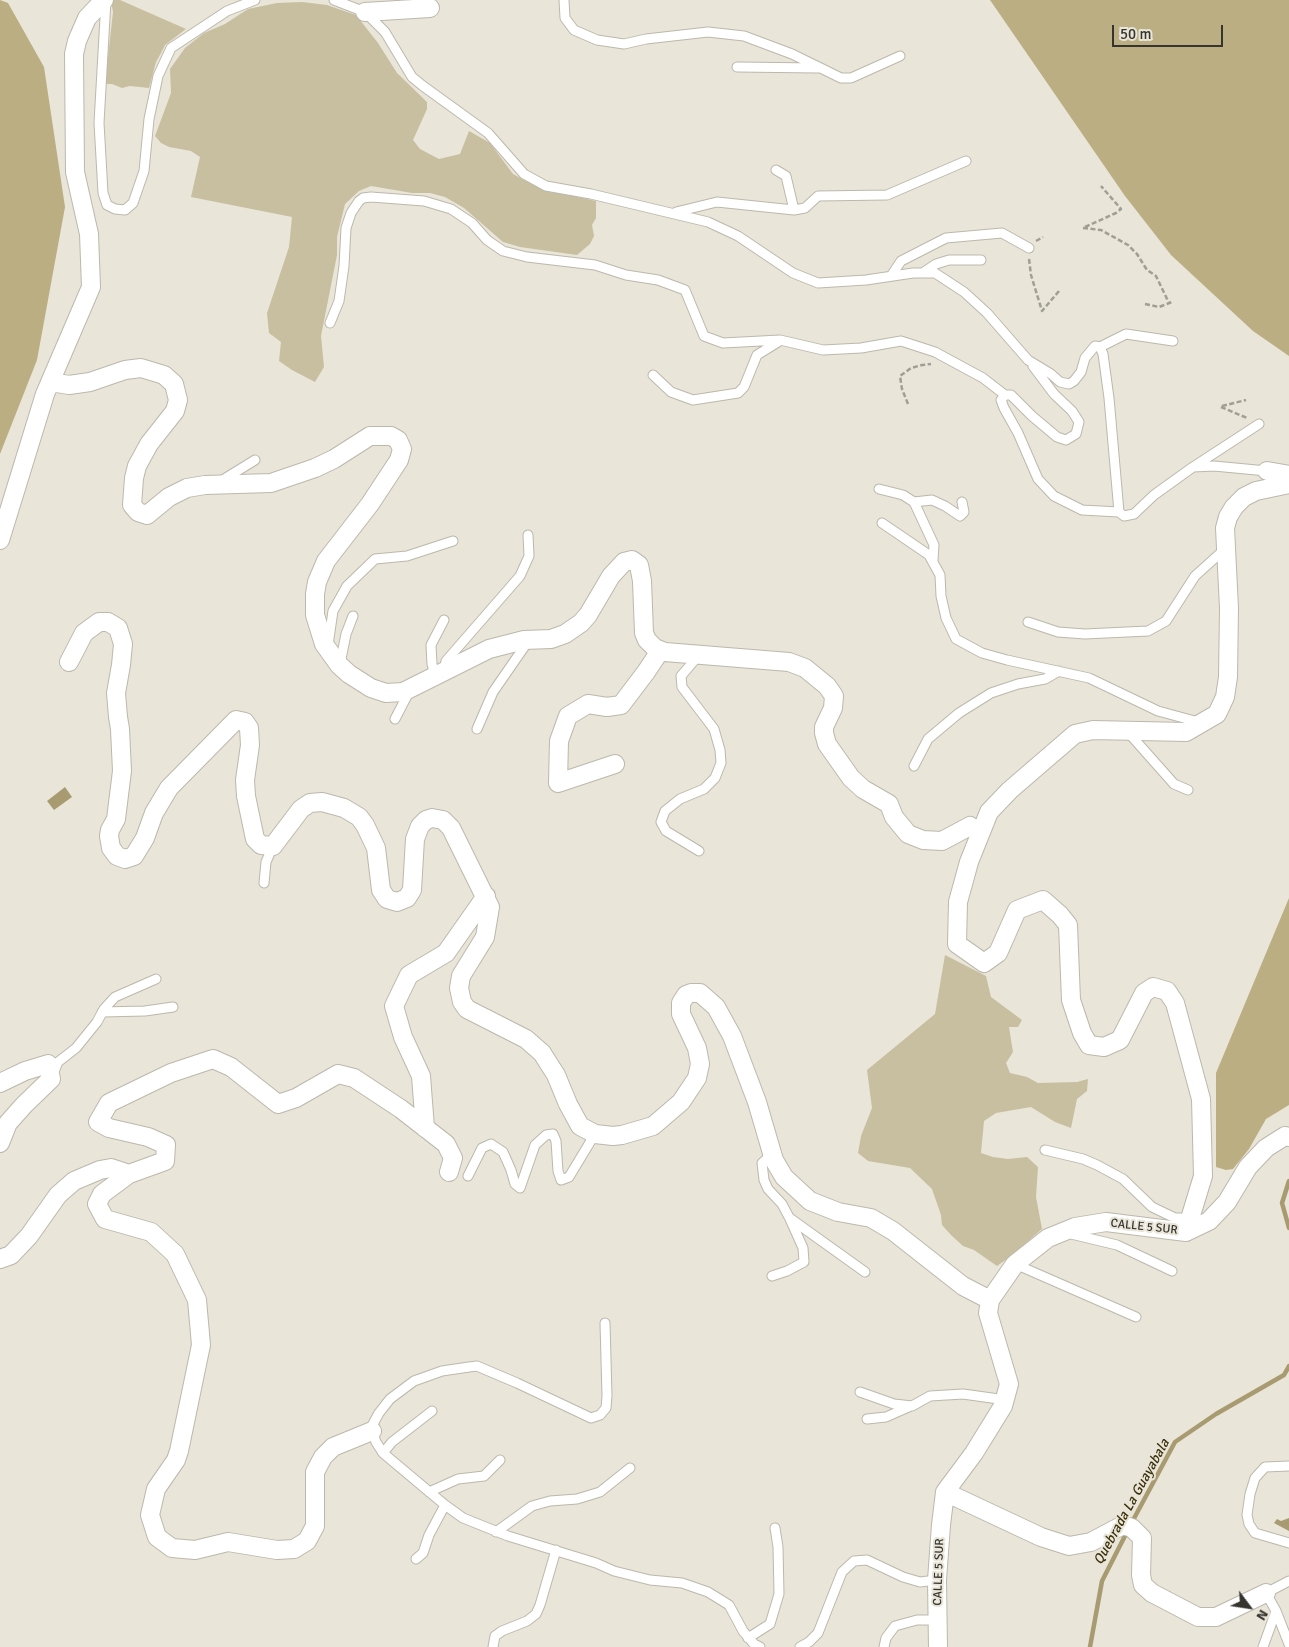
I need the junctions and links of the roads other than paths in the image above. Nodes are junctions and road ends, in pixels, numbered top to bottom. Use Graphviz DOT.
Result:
graph roads {
  1 [pos="105,0"];
  2 [pos="255,0"];
  3 [pos="334,0"];
  4 [pos="564,0"];
  5 [pos="430,8"];
  6 [pos="365,12"];
  7 [pos="900,56"];
  8 [pos="737,67"];
  9 [pos="820,68"];
  10 [pos="966,161"];
  11 [pos="776,170"];
  12 [pos="794,210"];
  13 [pos="673,212"];
  14 [pos="1029,248"];
  15 [pos="982,260"];
  16 [pos="924,272"];
  17 [pos="891,276"];
  18 [pos="330,323"];
  19 [pos="780,340"];
  20 [pos="1173,342"];
  21 [pos="1100,347"];
  22 [pos="1028,360"];
  23 [pos="653,375"];
  24 [pos="51,382"];
  25 [pos="1005,395"];
  26 [pos="1260,424"];
  27 [pos="255,460"];
  28 [pos="1193,467"];
  29 [pos="1267,471"];
  30 [pos="1289,475"];
  31 [pos="1289,484"];
  32 [pos="214,485"];
  33 [pos="880,489"];
  34 [pos="914,502"];
  35 [pos="962,502"];
  36 [pos="1119,512"];
  37 [pos="882,522"];
  38 [pos="528,535"];
  39 [pos="0,540"];
  40 [pos="453,540"];
  41 [pos="1226,548"];
  42 [pos="932,561"];
  43 [pos="353,616"];
  44 [pos="444,620"];
  45 [pos="1028,622"];
  46 [pos="529,640"];
  47 [pos="328,650"];
  48 [pos="660,651"];
  49 [pos="699,655"];
  50 [pos="69,662"];
  51 [pos="339,665"];
  52 [pos="1059,672"];
  53 [pos="439,674"];
  54 [pos="410,690"];
  55 [pos="396,719"];
  56 [pos="1202,724"];
  57 [pos="478,730"];
  58 [pos="1126,731"];
  59 [pos="615,764"];
  60 [pos="914,766"];
  61 [pos="1188,790"];
  62 [pos="980,833"];
  63 [pos="273,846"];
  64 [pos="699,851"];
  65 [pos="264,883"];
  66 [pos="486,896"];
  67 [pos="156,979"];
  68 [pos="173,1007"];
  69 [pos="102,1012"];
  70 [pos="51,1079"];
  71 [pos="0,1083"];
  72 [pos="425,1128"];
  73 [pos="596,1134"];
  74 [pos="1289,1137"];
  75 [pos="0,1143"];
  76 [pos="1045,1150"];
  77 [pos="772,1154"];
  78 [pos="449,1172"];
  79 [pos="129,1174"];
  80 [pos="468,1176"];
  81 [pos="790,1219"];
  82 [pos="1188,1225"];
  83 [pos="1062,1232"];
  84 [pos="0,1259"];
  85 [pos="1015,1264"];
  86 [pos="1172,1270"];
  87 [pos="865,1272"];
  88 [pos="772,1276"];
  89 [pos="990,1300"];
  90 [pos="1136,1317"];
  91 [pos="605,1323"];
  92 [pos="860,1392"];
  93 [pos="1006,1400"];
  94 [pos="912,1406"];
  95 [pos="432,1410"];
  96 [pos="867,1419"];
  97 [pos="372,1431"];
  98 [pos="383,1453"];
  99 [pos="500,1460"];
  100 [pos="1289,1466"];
  101 [pos="630,1468"];
  102 [pos="429,1492"];
  103 [pos="945,1492"];
  104 [pos="445,1505"];
  105 [pos="775,1528"];
  106 [pos="496,1532"];
  107 [pos="1289,1543"];
  108 [pos="556,1550"];
  109 [pos="416,1559"];
  110 [pos="937,1580"];
  111 [pos="1289,1581"];
  112 [pos="1266,1593"];
  113 [pos="1276,1612"];
  114 [pos="938,1620"];
  115 [pos="748,1638"];
  116 [pos="1289,1644"];
  117 [pos="493,1647"];
  118 [pos="760,1647"];
  119 [pos="800,1647"];
  120 [pos="884,1647"];
  121 [pos="938,1647"];
  122 [pos="1263,1647"];
  1 -- 2 [label="lane"];
  1 -- 24 [label="street"];
  3 -- 6 [label="lane"];
  4 -- 9 [label="lane"];
  5 -- 6 [label="street"];
  6 -- 13 [label="lane"];
  7 -- 9 [label="lane"];
  8 -- 9 [label="lane"];
  10 -- 12 [label="lane"];
  11 -- 12 [label="lane"];
  12 -- 13 [label="lane"];
  13 -- 17 [label="lane"];
  14 -- 17 [label="lane"];
  15 -- 16 [label="lane"];
  16 -- 17 [label="lane"];
  16 -- 22 [label="lane"];
  18 -- 19 [label="lane"];
  19 -- 23 [label="lane"];
  19 -- 25 [label="lane"];
  20 -- 21 [label="lane"];
  21 -- 22 [label="lane"];
  21 -- 36 [label="lane"];
  22 -- 25 [label="lane"];
  24 -- 32 [label="street"];
  24 -- 39 [label="street"];
  25 -- 36 [label="lane"];
  26 -- 28 [label="lane"];
  27 -- 32 [label="lane"];
  28 -- 29 [label="lane"];
  28 -- 36 [label="lane"];
  29 -- 30 [label="street"];
  31 -- 41 [label="street"];
  32 -- 47 [label="street"];
  33 -- 34 [label="lane"];
  34 -- 35 [label="lane"];
  34 -- 42 [label="lane"];
  37 -- 42 [label="lane"];
  38 -- 53 [label="lane"];
  40 -- 47 [label="lane"];
  41 -- 45 [label="lane"];
  41 -- 56 [label="street"];
  42 -- 52 [label="lane"];
  43 -- 51 [label="lane"];
  44 -- 53 [label="lane"];
  46 -- 48 [label="street"];
  46 -- 53 [label="street"];
  46 -- 57 [label="lane"];
  47 -- 51 [label="street"];
  48 -- 49 [label="street"];
  48 -- 59 [label="street"];
  49 -- 62 [label="street"];
  49 -- 64 [label="lane"];
  50 -- 63 [label="street"];
  51 -- 54 [label="street"];
  52 -- 56 [label="lane"];
  52 -- 60 [label="lane"];
  53 -- 54 [label="street"];
  54 -- 55 [label="lane"];
  56 -- 58 [label="street"];
  58 -- 61 [label="lane"];
  58 -- 62 [label="street"];
  62 -- 82 [label="street, CALLE 5 SUR"];
  63 -- 65 [label="lane"];
  63 -- 66 [label="street"];
  66 -- 72 [label="street"];
  66 -- 73 [label="street"];
  67 -- 69 [label="lane"];
  68 -- 69 [label="lane"];
  69 -- 70 [label="lane"];
  70 -- 71 [label="street"];
  70 -- 75 [label="street"];
  72 -- 78 [label="street"];
  72 -- 79 [label="street"];
  73 -- 77 [label="street"];
  73 -- 80 [label="lane"];
  74 -- 82 [label="street"];
  76 -- 82 [label="lane"];
  77 -- 81 [label="lane"];
  77 -- 89 [label="street"];
  79 -- 84 [label="street"];
  79 -- 97 [label="street"];
  81 -- 87 [label="lane"];
  81 -- 88 [label="lane"];
  82 -- 83 [label="street, CALLE 5 SUR"];
  83 -- 85 [label="street, CALLE 5 SUR"];
  83 -- 86 [label="lane"];
  85 -- 89 [label="street, CALLE 5 SUR"];
  85 -- 90 [label="lane"];
  89 -- 93 [label="street, CALLE 5 SUR"];
  91 -- 97 [label="lane"];
  92 -- 94 [label="lane"];
  93 -- 94 [label="lane"];
  93 -- 103 [label="street, CALLE 5 SUR"];
  94 -- 96 [label="lane"];
  95 -- 98 [label="lane"];
  97 -- 98 [label="lane"];
  98 -- 102 [label="lane"];
  99 -- 102 [label="lane"];
  100 -- 107 [label="lane"];
  101 -- 106 [label="lane"];
  102 -- 104 [label="lane"];
  103 -- 110 [label="street, CALLE 5 SUR"];
  103 -- 112 [label="street"];
  104 -- 106 [label="lane"];
  104 -- 109 [label="lane"];
  105 -- 115 [label="lane"];
  106 -- 108 [label="lane"];
  108 -- 115 [label="lane"];
  108 -- 117 [label="lane"];
  110 -- 114 [label="street, CALLE 5 SUR"];
  110 -- 119 [label="lane"];
  111 -- 112 [label="lane"];
  112 -- 113 [label="lane"];
  113 -- 116 [label="lane"];
  113 -- 122 [label="lane"];
  114 -- 120 [label="lane"];
  114 -- 121 [label="street, CALLE 5 SUR"];
  115 -- 118 [label="lane"];
}
